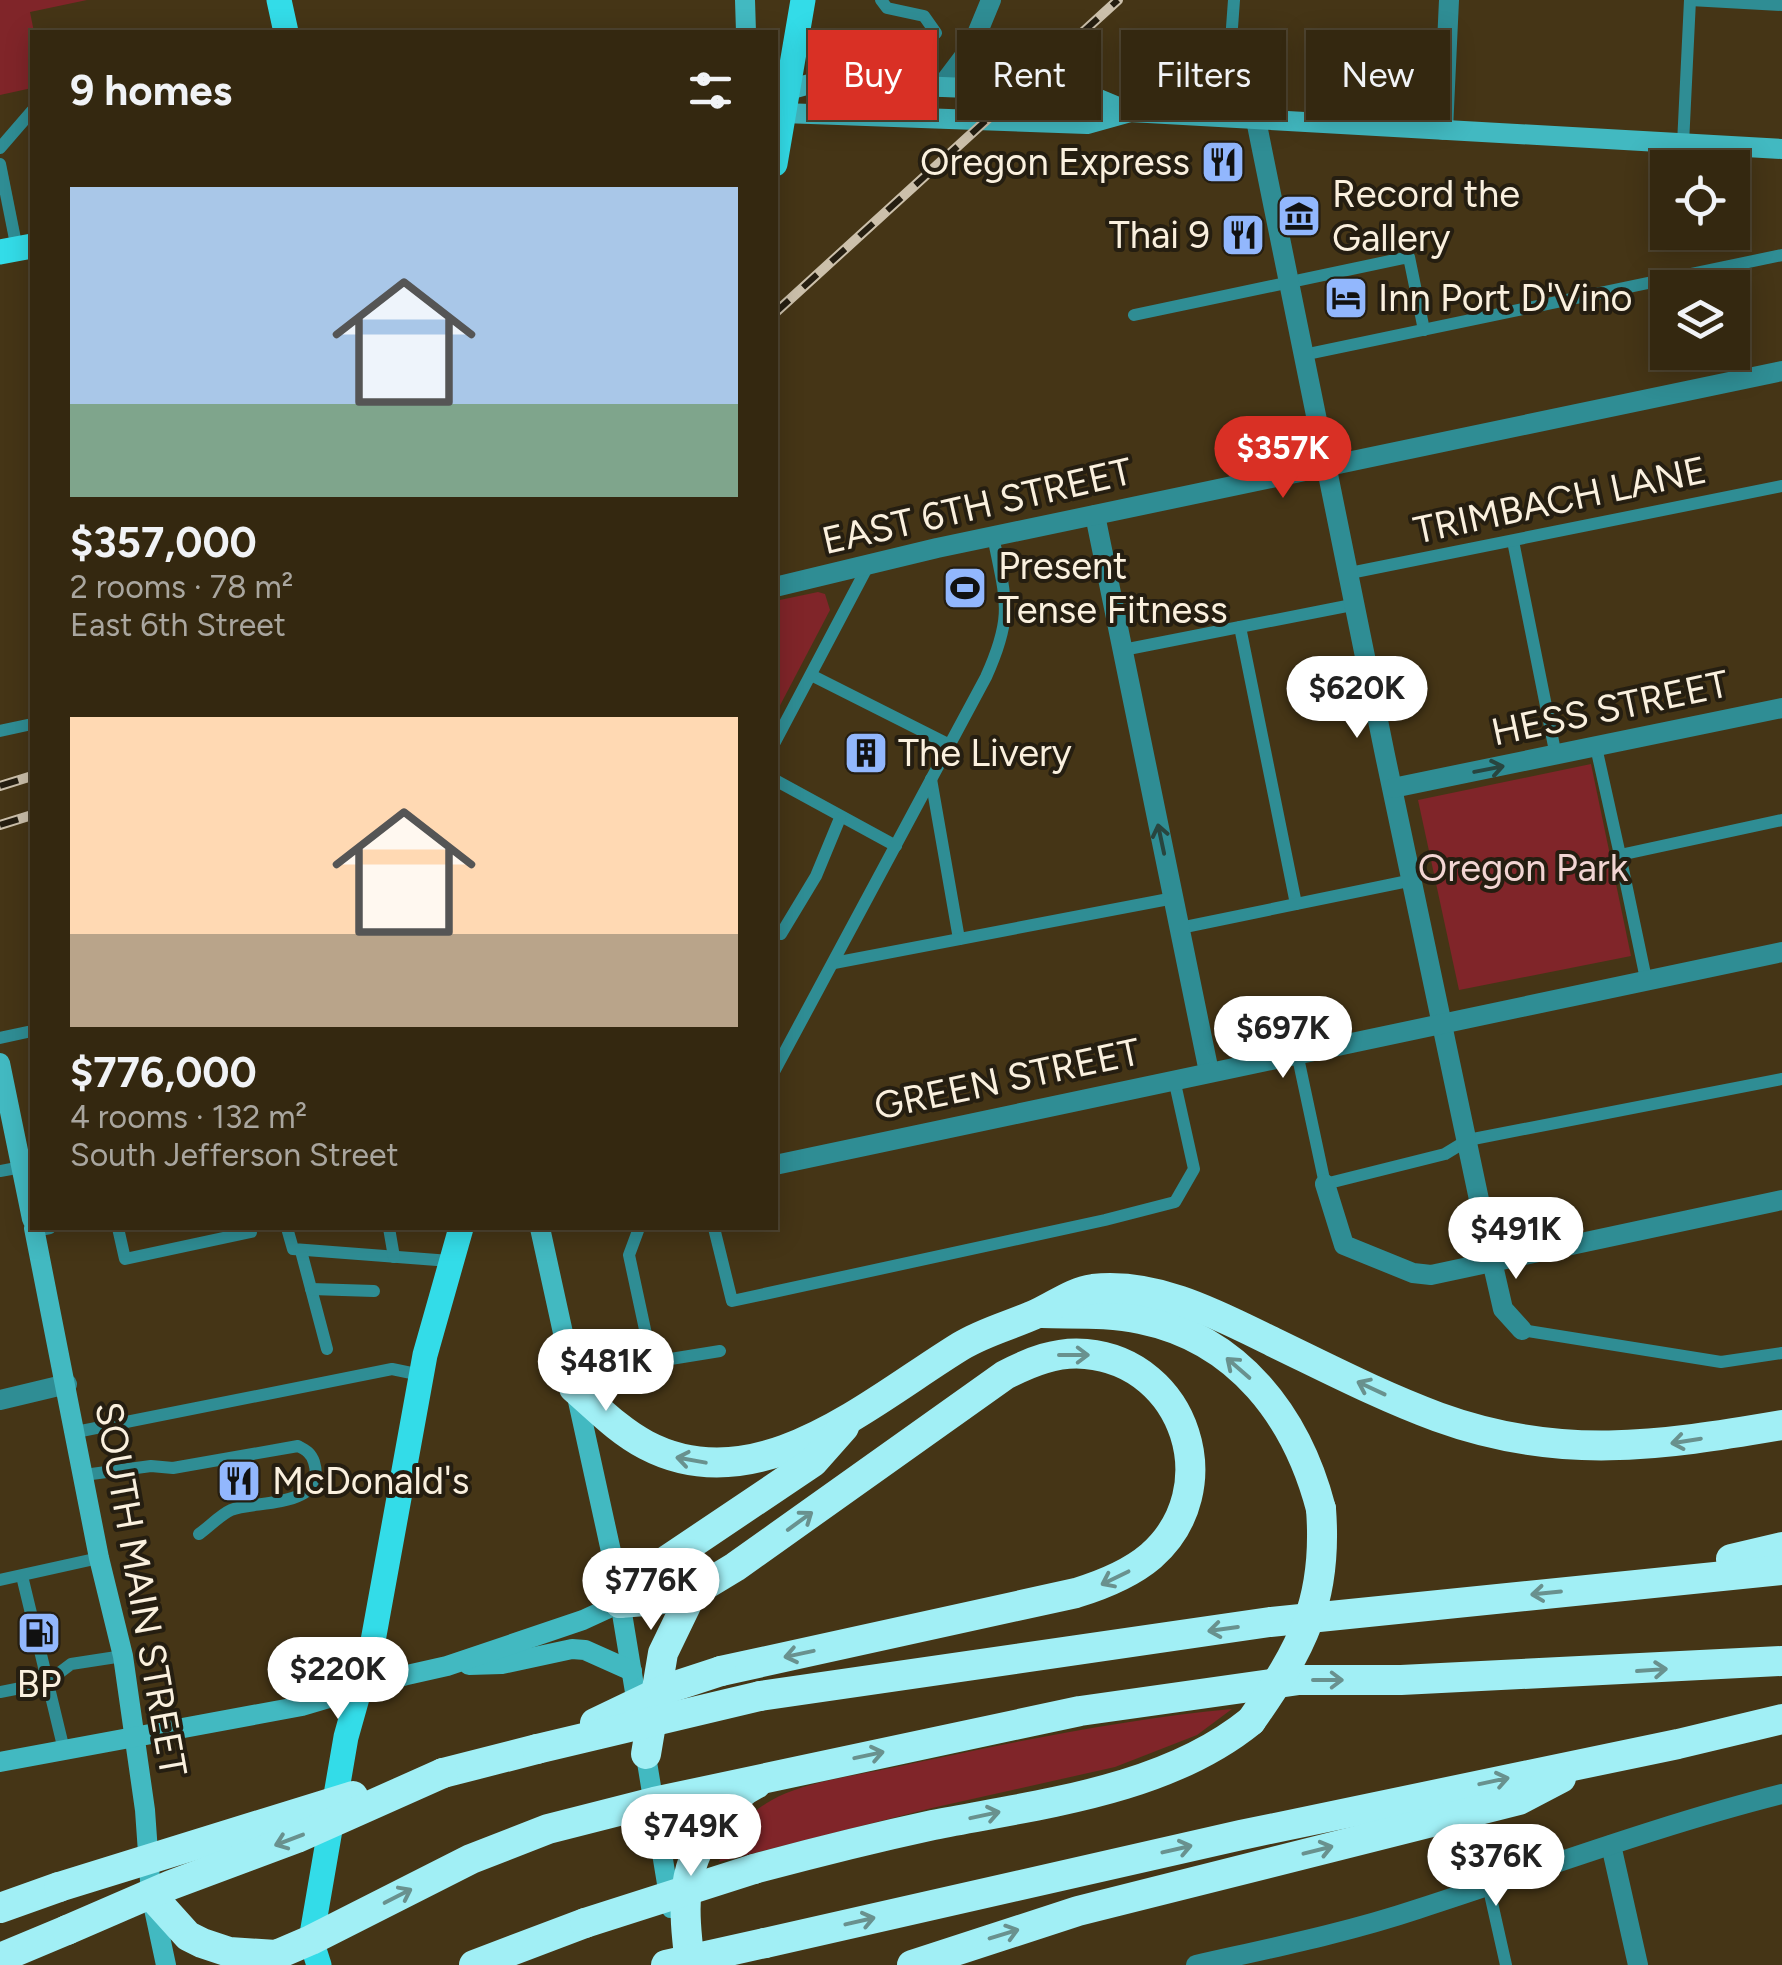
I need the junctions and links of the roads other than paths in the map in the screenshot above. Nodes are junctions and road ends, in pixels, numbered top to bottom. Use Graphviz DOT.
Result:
graph roads {
  1 [pos="279,0"];
  2 [pos="744,0"];
  3 [pos="803,0"];
  4 [pos="881,0"];
  5 [pos="990,0"];
  6 [pos="1234,0"];
  7 [pos="1449,0"];
  8 [pos="1690,0"];
  9 [pos="1782,5"];
  10 [pos="286,30"];
  11 [pos="746,30"];
  12 [pos="934,30"];
  13 [pos="1232,30"];
  14 [pos="941,87"];
  15 [pos="780,102"];
  16 [pos="1121,108"];
  17 [pos="30,113"];
  18 [pos="1121,115"];
  19 [pos="1256,120"];
  20 [pos="1443,130"];
  21 [pos="1683,144"];
  22 [pos="0,148"];
  23 [pos="1782,149"];
  24 [pos="0,164"];
  25 [pos="16,249"];
  26 [pos="1782,255"];
  27 [pos="1289,281"];
  28 [pos="1134,315"];
  29 [pos="1424,330"];
  30 [pos="1304,354"];
  31 [pos="1782,372"];
  32 [pos="1327,466"];
  33 [pos="1782,486"];
  34 [pos="1095,516"];
  35 [pos="993,536"];
  36 [pos="1513,541"];
  37 [pos="869,564"];
  38 [pos="1350,573"];
  39 [pos="778,586"];
  40 [pos="1356,604"];
  41 [pos="1240,627"];
  42 [pos="1122,650"];
  43 [pos="810,676"];
  44 [pos="1782,708"];
  45 [pos="30,724"];
  46 [pos="0,731"];
  47 [pos="778,736"];
  48 [pos="950,745"];
  49 [pos="1596,747"];
  50 [pos="1556,756"];
  51 [pos="931,779"];
  52 [pos="780,783"];
  53 [pos="1393,788"];
  54 [pos="840,818"];
  55 [pos="1782,820"];
  56 [pos="896,846"];
  57 [pos="1620,855"];
  58 [pos="1413,880"];
  59 [pos="1174,898"];
  60 [pos="1296,904"];
  61 [pos="1180,928"];
  62 [pos="778,932"];
  63 [pos="959,939"];
  64 [pos="1782,952"];
  65 [pos="834,963"];
  66 [pos="1646,979"];
  67 [pos="1442,1021"];
  68 [pos="30,1032"];
  69 [pos="0,1038"];
  70 [pos="1297,1052"];
  71 [pos="0,1063"];
  72 [pos="778,1065"];
  73 [pos="1209,1072"];
  74 [pos="1174,1079"];
  75 [pos="1782,1079"];
  76 [pos="1468,1140"];
  77 [pos="778,1164"];
  78 [pos="22,1167"];
  79 [pos="0,1171"];
  80 [pos="1325,1184"];
  81 [pos="30,1194"];
  82 [pos="1782,1200"];
  83 [pos="39,1230"];
  84 [pos="118,1230"];
  85 [pos="251,1230"];
  86 [pos="288,1230"];
  87 [pos="389,1230"];
  88 [pos="460,1230"];
  89 [pos="545,1230"];
  90 [pos="638,1230"];
  91 [pos="714,1230"];
  92 [pos="301,1251"];
  93 [pos="394,1257"];
  94 [pos="450,1261"];
  95 [pos="1492,1261"];
  96 [pos="311,1289"];
  97 [pos="374,1291"];
  98 [pos="1039,1313"];
  99 [pos="1522,1330"];
  100 [pos="327,1349"];
  101 [pos="720,1351"];
  102 [pos="1782,1353"];
  103 [pos="421,1375"];
  104 [pos="68,1384"];
  105 [pos="574,1388"];
  106 [pos="0,1400"];
  107 [pos="850,1420"];
  108 [pos="1782,1425"];
  109 [pos="76,1432"];
  110 [pos="84,1474"];
  111 [pos="199,1534"];
  112 [pos="1782,1547"];
  113 [pos="99,1558"];
  114 [pos="1782,1570"];
  115 [pos="22,1576"];
  116 [pos="0,1580"];
  117 [pos="1620,1586"];
  118 [pos="692,1593"];
  119 [pos="620,1603"];
  120 [pos="123,1656"];
  121 [pos="1782,1661"];
  122 [pos="447,1666"];
  123 [pos="632,1671"];
  124 [pos="46,1683"];
  125 [pos="359,1689"];
  126 [pos="0,1692"];
  127 [pos="1782,1719"];
  128 [pos="136,1737"];
  129 [pos="64,1750"];
  130 [pos="537,1750"];
  131 [pos="646,1754"];
  132 [pos="1600,1758"];
  133 [pos="0,1762"];
  134 [pos="443,1773"];
  135 [pos="774,1776"];
  136 [pos="1781,1798"];
  137 [pos="654,1802"];
  138 [pos="1611,1845"];
  139 [pos="1488,1886"];
  140 [pos="150,1895"];
  141 [pos="0,1908"];
  142 [pos="315,1953"];
  143 [pos="0,1958"];
  144 [pos="166,1965"];
  145 [pos="289,1965"];
  146 [pos="474,1965"];
  147 [pos="666,1965"];
  148 [pos="680,1965"];
  149 [pos="690,1965"];
  150 [pos="912,1965"];
  151 [pos="1196,1965"];
  152 [pos="1506,1965"];
  153 [pos="1638,1965"];
  1 -- 10 [label="main road"];
  2 -- 11 [label="street"];
  3 -- 15 [label="main road"];
  4 -- 12 [label="lane"];
  5 -- 14 [label="street"];
  6 -- 13 [label="lane"];
  7 -- 20 [label="street"];
  8 -- 9 [label="lane"];
  8 -- 21 [label="lane"];
  14 -- 15 [label="street"];
  14 -- 16 [label="street"];
  15 -- 18 [label="street"];
  17 -- 22 [label="lane"];
  19 -- 20 [label="street"];
  19 -- 27 [label="street"];
  20 -- 21 [label="street"];
  21 -- 23 [label="street"];
  24 -- 25 [label="lane"];
  26 -- 29 [label="lane"];
  27 -- 28 [label="lane"];
  27 -- 29 [label="lane"];
  27 -- 30 [label="street"];
  29 -- 30 [label="lane"];
  30 -- 32 [label="street"];
  31 -- 32 [label="street, EAST 6TH STREET"];
  32 -- 34 [label="street, EAST 6TH STREET"];
  32 -- 38 [label="street"];
  33 -- 36 [label="lane, TRIMBACH LANE"];
  34 -- 35 [label="street, EAST 6TH STREET"];
  34 -- 42 [label="street"];
  35 -- 37 [label="street, EAST 6TH STREET"];
  35 -- 48 [label="lane"];
  36 -- 38 [label="lane, TRIMBACH LANE"];
  36 -- 50 [label="lane"];
  37 -- 39 [label="street, EAST 6TH STREET"];
  37 -- 43 [label="lane"];
  38 -- 40 [label="street"];
  40 -- 41 [label="lane"];
  40 -- 53 [label="street"];
  41 -- 42 [label="lane"];
  41 -- 60 [label="lane"];
  59 -- 42 [label="street, one-way"];
  43 -- 47 [label="lane"];
  43 -- 48 [label="lane"];
  44 -- 49 [label="street, HESS STREET"];
  45 -- 46 [label="lane"];
  48 -- 51 [label="lane"];
  49 -- 50 [label="street, HESS STREET"];
  49 -- 57 [label="lane"];
  53 -- 50 [label="street, HESS STREET, one-way"];
  51 -- 56 [label="lane"];
  51 -- 63 [label="lane"];
  52 -- 54 [label="lane"];
  53 -- 58 [label="street"];
  54 -- 56 [label="lane"];
  54 -- 62 [label="lane"];
  55 -- 57 [label="lane"];
  56 -- 65 [label="lane"];
  57 -- 66 [label="lane"];
  58 -- 60 [label="lane"];
  58 -- 67 [label="street"];
  59 -- 61 [label="street"];
  59 -- 63 [label="lane"];
  60 -- 61 [label="lane"];
  61 -- 73 [label="street"];
  63 -- 65 [label="lane"];
  64 -- 66 [label="street, GREEN STREET"];
  65 -- 72 [label="lane"];
  66 -- 67 [label="street, GREEN STREET"];
  67 -- 70 [label="street, GREEN STREET"];
  67 -- 76 [label="street"];
  68 -- 69 [label="lane"];
  70 -- 73 [label="street, GREEN STREET"];
  70 -- 80 [label="lane"];
  71 -- 78 [label="street, SOUTH MAIN STREET"];
  73 -- 74 [label="street, GREEN STREET"];
  74 -- 77 [label="street, GREEN STREET"];
  74 -- 91 [label="lane"];
  75 -- 76 [label="lane"];
  76 -- 80 [label="lane"];
  76 -- 95 [label="street"];
  78 -- 79 [label="lane"];
  78 -- 81 [label="street, SOUTH MAIN STREET"];
  80 -- 95 [label="street"];
  82 -- 95 [label="street"];
  83 -- 104 [label="street, SOUTH MAIN STREET"];
  84 -- 85 [label="lane"];
  86 -- 92 [label="lane"];
  87 -- 93 [label="lane"];
  88 -- 94 [label="main road"];
  89 -- 105 [label="street"];
  90 -- 101 [label="lane"];
  92 -- 93 [label="lane"];
  92 -- 96 [label="lane"];
  93 -- 94 [label="lane"];
  94 -- 103 [label="main road"];
  95 -- 99 [label="street"];
  96 -- 97 [label="lane"];
  96 -- 100 [label="lane"];
  98 -- 107 [label="highway"];
  108 -- 98 [label="highway, one-way"];
  146 -- 98 [label="highway, one-way, bridge"];
  99 -- 102 [label="lane"];
  103 -- 109 [label="lane"];
  103 -- 125 [label="main road"];
  104 -- 106 [label="street"];
  104 -- 109 [label="street, SOUTH MAIN STREET"];
  107 -- 105 [label="highway, one-way"];
  105 -- 119 [label="street"];
  107 -- 119 [label="highway"];
  109 -- 110 [label="street, SOUTH MAIN STREET"];
  110 -- 111 [label="lane"];
  110 -- 113 [label="street, SOUTH MAIN STREET"];
  112 -- 117 [label="highway"];
  113 -- 115 [label="lane"];
  113 -- 120 [label="street, SOUTH MAIN STREET"];
  114 -- 117 [label="highway"];
  115 -- 116 [label="lane"];
  115 -- 124 [label="lane"];
  117 -- 130 [label="highway, one-way, bridge"];
  118 -- 119 [label="highway"];
  118 -- 130 [label="highway, one-way, bridge"];
  118 -- 131 [label="highway"];
  119 -- 122 [label="street"];
  119 -- 123 [label="street"];
  120 -- 124 [label="lane"];
  120 -- 128 [label="street, SOUTH MAIN STREET"];
  135 -- 121 [label="highway, one-way"];
  122 -- 123 [label="street"];
  122 -- 125 [label="street"];
  123 -- 131 [label="street"];
  124 -- 126 [label="lane"];
  124 -- 129 [label="lane"];
  125 -- 128 [label="street"];
  125 -- 142 [label="main road"];
  127 -- 132 [label="highway"];
  128 -- 129 [label="street"];
  128 -- 140 [label="street, SOUTH MAIN STREET"];
  129 -- 133 [label="street"];
  130 -- 134 [label="highway"];
  131 -- 137 [label="street"];
  147 -- 132 [label="highway, one-way, bridge"];
  150 -- 132 [label="highway, one-way"];
  134 -- 141 [label="highway, bridge"];
  134 -- 143 [label="highway, one-way, bridge"];
  135 -- 137 [label="highway"];
  135 -- 149 [label="highway"];
  136 -- 138 [label="street"];
  142 -- 137 [label="highway, one-way"];
  137 -- 148 [label="street"];
  138 -- 139 [label="street"];
  138 -- 153 [label="street"];
  139 -- 151 [label="street"];
  139 -- 152 [label="lane"];
  140 -- 142 [label="highway"];
  140 -- 144 [label="street, SOUTH MAIN STREET"];
  142 -- 145 [label="main road"];
}
